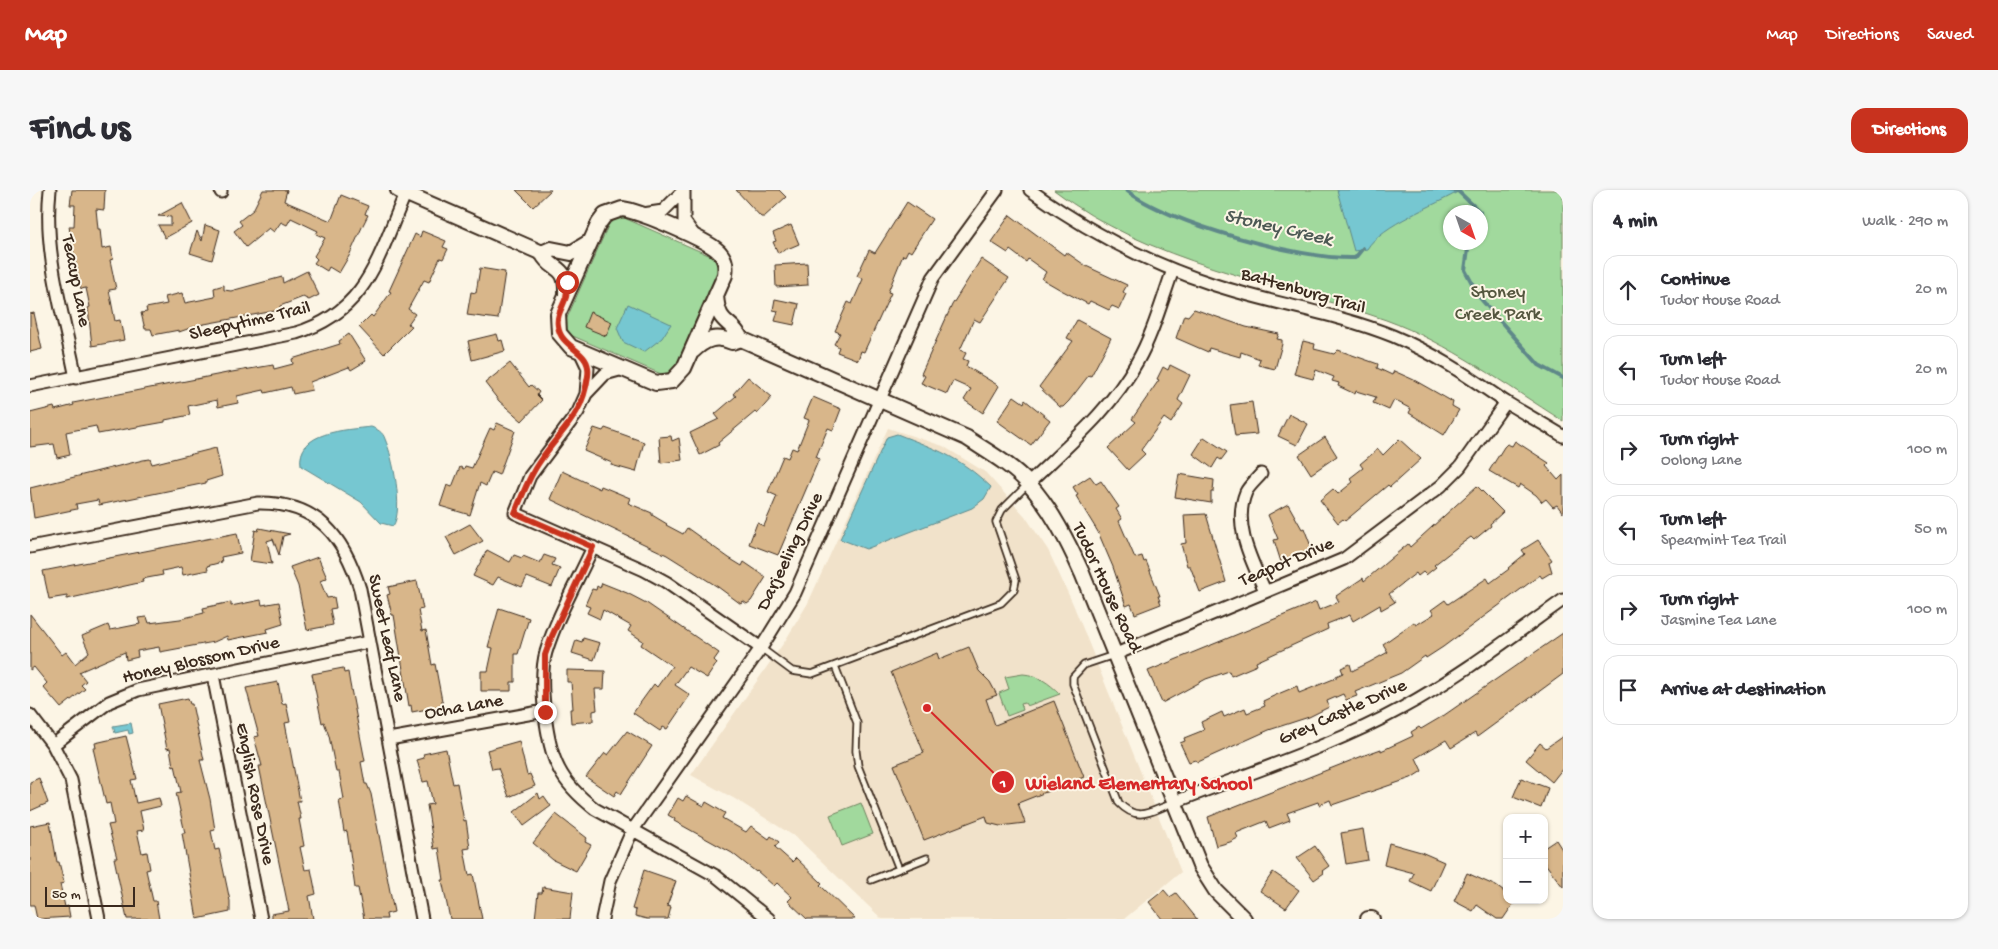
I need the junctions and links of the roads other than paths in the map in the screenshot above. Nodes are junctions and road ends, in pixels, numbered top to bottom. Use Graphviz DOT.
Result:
graph roads {
  1 [pos="50,190"];
  2 [pos="684,190"];
  3 [pos="997,190"];
  4 [pos="1030,190"];
  5 [pos="404,191"];
  6 [pos="643,214"];
  7 [pos="699,240"];
  8 [pos="590,241"];
  9 [pos="542,253"];
  10 [pos="1173,270"];
  11 [pos="716,295"];
  12 [pos="566,296"];
  13 [pos="741,339"];
  14 [pos="580,351"];
  15 [pos="691,352"];
  16 [pos="623,369"];
  17 [pos="76,378"];
  18 [pos="30,386"];
  19 [pos="586,394"];
  20 [pos="879,399"];
  21 [pos="1506,402"];
  22 [pos="1563,436"];
  23 [pos="1261,474"];
  24 [pos="1028,484"];
  25 [pos="30,547"];
  26 [pos="593,547"];
  27 [pos="1265,591"];
  28 [pos="1563,600"];
  29 [pos="369,642"];
  30 [pos="761,648"];
  31 [pos="1116,654"];
  32 [pos="834,666"];
  33 [pos="213,675"];
  34 [pos="545,712"];
  35 [pos="30,715"];
  36 [pos="389,739"];
  37 [pos="53,745"];
  38 [pos="1175,802"];
  39 [pos="632,831"];
  40 [pos="927,858"];
  41 [pos="899,869"];
  42 [pos="871,880"];
  43 [pos="99,919"];
  44 [pos="262,919"];
  45 [pos="422,919"];
  46 [pos="602,919"];
  47 [pos="769,919"];
  48 [pos="1244,919"];
  49 [pos="1368,919"];
  50 [pos="1372,919"];
  1 -- 17 [label="street, Teacup Lane"];
  2 -- 6 [label="street"];
  2 -- 7 [label="street"];
  3 -- 20 [label="street, Darjeeling Drive"];
  4 -- 10 [label="street, Battenburg Trail"];
  5 -- 9 [label="street, Tudor House Road"];
  5 -- 17 [label="street, Sleepytime Trail"];
  6 -- 7 [label="street, Tudor House Road"];
  6 -- 8 [label="street, Tudor House Road"];
  7 -- 11 [label="street, Tudor House Road"];
  8 -- 9 [label="street, Tudor House Road"];
  8 -- 12 [label="street, Tudor House Road"];
  9 -- 12 [label="street, Tudor House Road"];
  10 -- 21 [label="street, Battenburg Trail"];
  10 -- 24 [label="street"];
  11 -- 13 [label="street, Tudor House Road"];
  11 -- 15 [label="street, Tudor House Road"];
  12 -- 14 [label="street, Tudor House Road"];
  13 -- 15 [label="street, Tudor House Road"];
  13 -- 20 [label="street, Tudor House Road"];
  14 -- 16 [label="street, Tudor House Road"];
  14 -- 19 [label="street"];
  15 -- 16 [label="street, Tudor House Road"];
  16 -- 19 [label="street"];
  17 -- 18 [label="street, Sleepytime Trail"];
  19 -- 26 [label="street"];
  20 -- 24 [label="street, Tudor House Road"];
  20 -- 30 [label="street, Darjeeling Drive"];
  21 -- 22 [label="street, Battenburg Trail"];
  21 -- 27 [label="street, Teapot Drive"];
  23 -- 27 [label="street"];
  24 -- 31 [label="street, Tudor House Road"];
  24 -- 32 [label="lane"];
  25 -- 29 [label="street, Sweet Leaf Lane"];
  26 -- 30 [label="street"];
  26 -- 34 [label="street"];
  27 -- 31 [label="street, Teapot Drive"];
  28 -- 38 [label="street, Grey Castle Drive"];
  29 -- 33 [label="street, Honey Blossom Drive"];
  29 -- 36 [label="street, Sweet Leaf Lane"];
  30 -- 32 [label="lane"];
  30 -- 39 [label="street, Darjeeling Drive"];
  31 -- 38 [label="street, Tudor House Road"];
  31 -- 38 [label="lane"];
  32 -- 41 [label="lane"];
  33 -- 37 [label="street, Honey Blossom Drive"];
  33 -- 44 [label="street, English Rose Drive"];
  34 -- 36 [label="street, Ocha Lane"];
  34 -- 39 [label="street"];
  35 -- 37 [label="street"];
  36 -- 45 [label="street, Sweet Leaf Lane"];
  37 -- 43 [label="street"];
  38 -- 48 [label="street, Tudor House Road"];
  39 -- 46 [label="street, Darjeeling Drive"];
  39 -- 47 [label="street"];
  40 -- 41 [label="lane"];
  41 -- 42 [label="lane"];
  49 -- 50 [label="street"];
}
